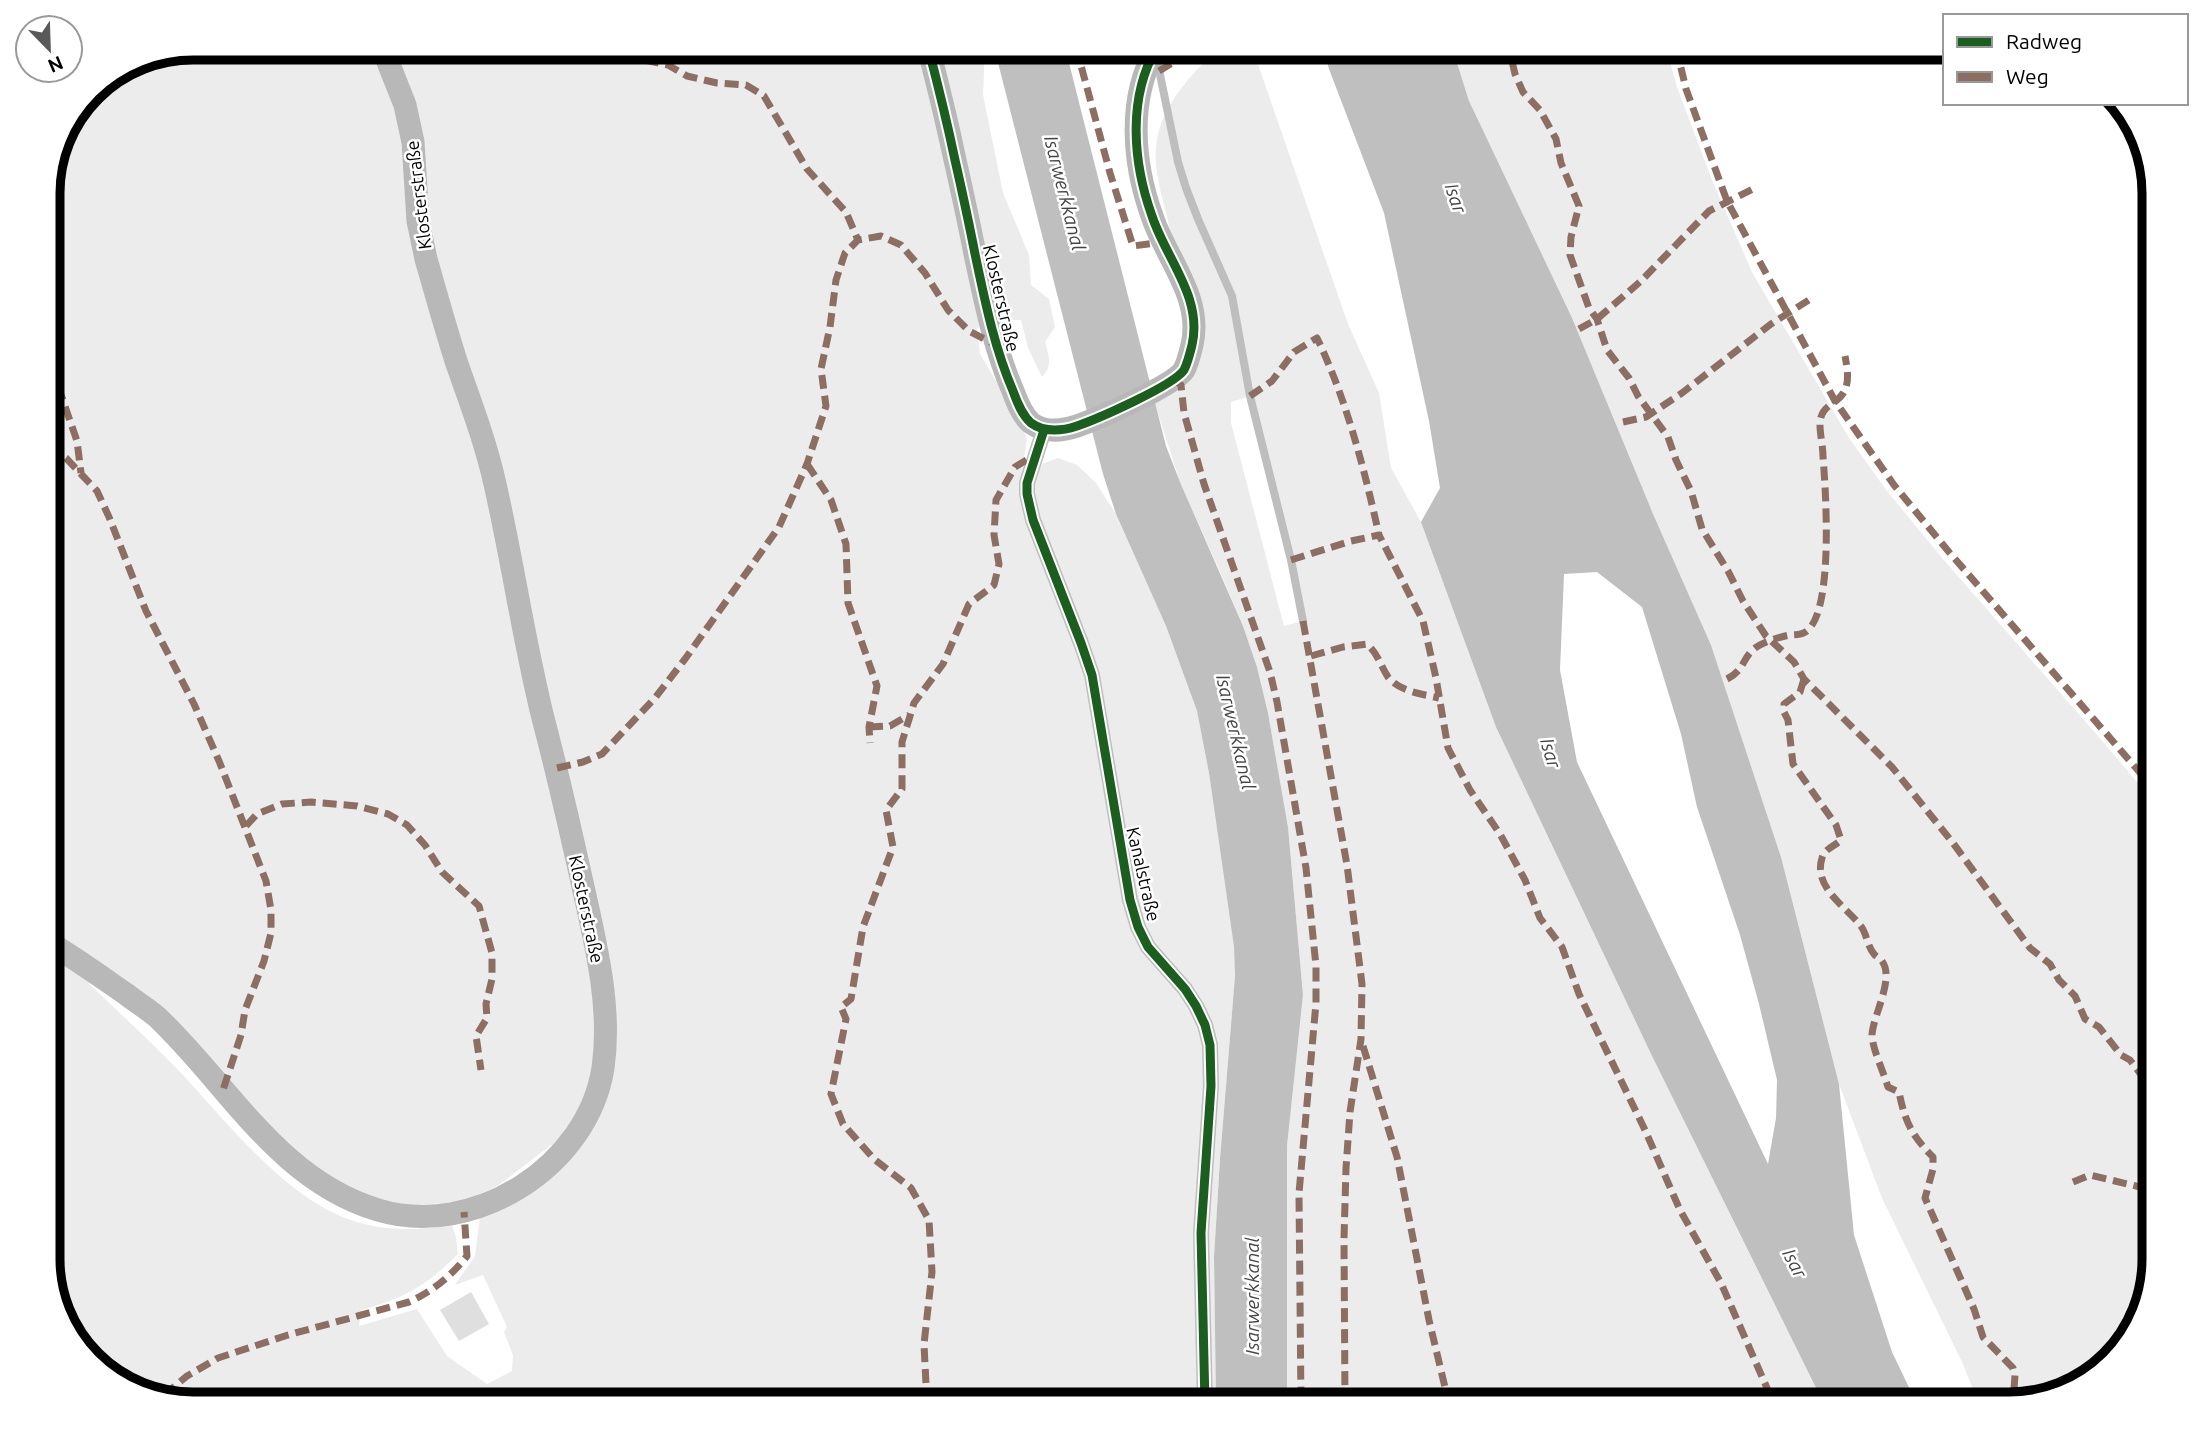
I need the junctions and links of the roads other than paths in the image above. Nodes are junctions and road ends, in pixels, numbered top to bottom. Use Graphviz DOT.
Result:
graph roads {
  1 [pos="387,60"];
  2 [pos="931,60"];
  3 [pos="1151,60"];
  4 [pos="1158,60"];
  5 [pos="1044,430"];
  6 [pos="1303,621"];
  7 [pos="60,949"];
  8 [pos="1205,1392"];
  1 -- 7 [label="main road, Klosterstraße"];
  2 -- 5 [label="main road, Klosterstraße"];
  3 -- 5 [label="main road"];
  4 -- 6 [label="lane"];
  5 -- 8 [label="street, Kanalstraße"];
}
